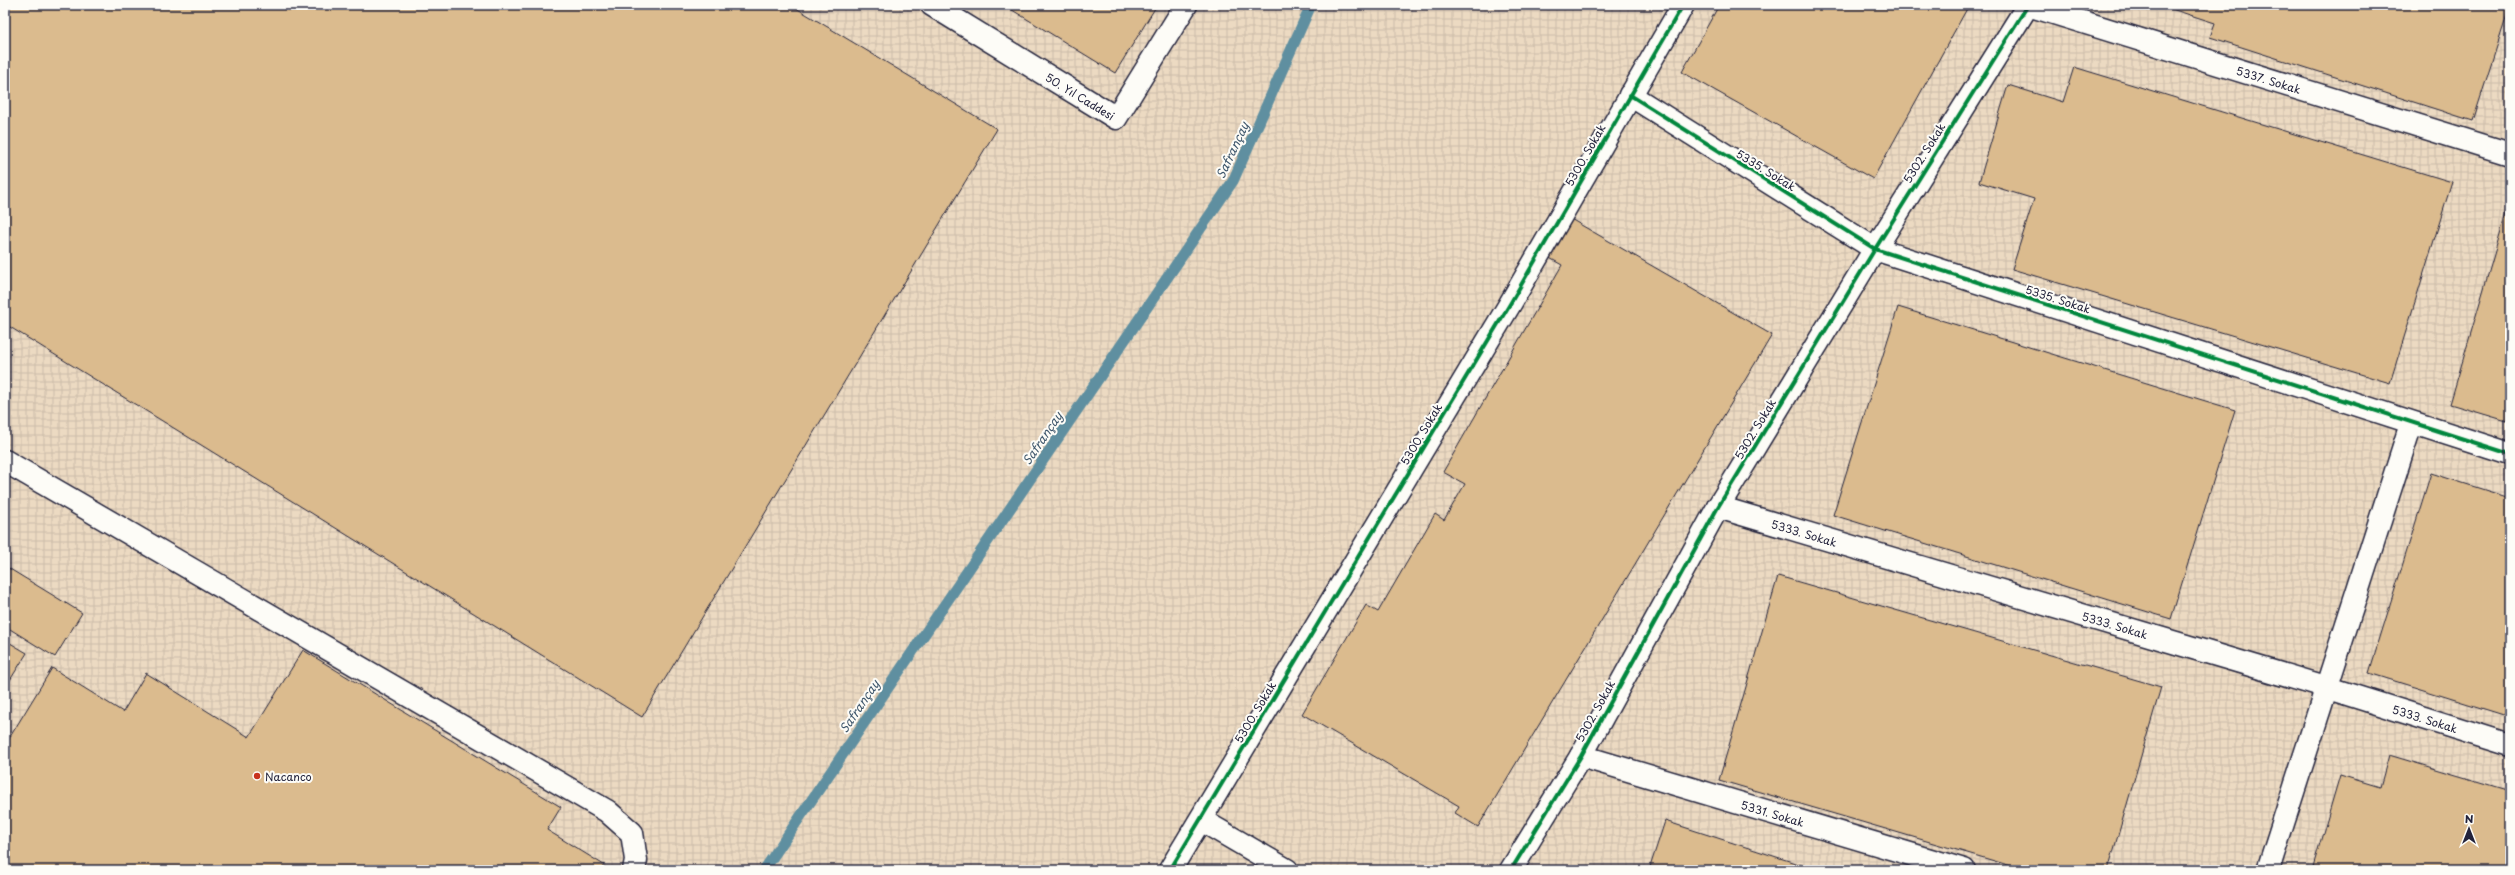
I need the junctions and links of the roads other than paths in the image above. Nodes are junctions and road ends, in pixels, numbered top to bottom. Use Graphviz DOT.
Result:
graph roads {
  1 [pos="932,5"];
  2 [pos="1186,5"];
  3 [pos="1683,5"];
  4 [pos="2028,5"];
  5 [pos="1630,95"];
  6 [pos="2510,154"];
  7 [pos="1875,249"];
  8 [pos="2411,424"];
  9 [pos="2510,454"];
  10 [pos="5,461"];
  11 [pos="1718,507"];
  12 [pos="2328,688"];
  13 [pos="2510,745"];
  14 [pos="1581,756"];
  15 [pos="1201,820"];
  16 [pos="634,870"];
  17 [pos="1170,870"];
  18 [pos="1287,870"];
  19 [pos="1511,870"];
  20 [pos="1964,870"];
  21 [pos="2268,870"];
  1 -- 2 [label="street, 50. Yıl Caddesi"];
  3 -- 5 [label="street, 5300. Sokak"];
  4 -- 6 [label="street, 5337. Sokak"];
  4 -- 7 [label="street, 5302. Sokak"];
  5 -- 7 [label="street, 5335. Sokak"];
  5 -- 15 [label="street, 5300. Sokak"];
  7 -- 8 [label="street, 5335. Sokak"];
  7 -- 11 [label="street, 5302. Sokak"];
  8 -- 9 [label="street, 5335. Sokak"];
  8 -- 12 [label="street"];
  10 -- 16 [label="street"];
  11 -- 12 [label="street, 5333. Sokak"];
  11 -- 14 [label="street, 5302. Sokak"];
  12 -- 13 [label="street, 5333. Sokak"];
  12 -- 21 [label="street"];
  14 -- 19 [label="street, 5302. Sokak"];
  14 -- 20 [label="street, 5331. Sokak"];
  15 -- 17 [label="street, 5300. Sokak"];
  15 -- 18 [label="street"];
}
